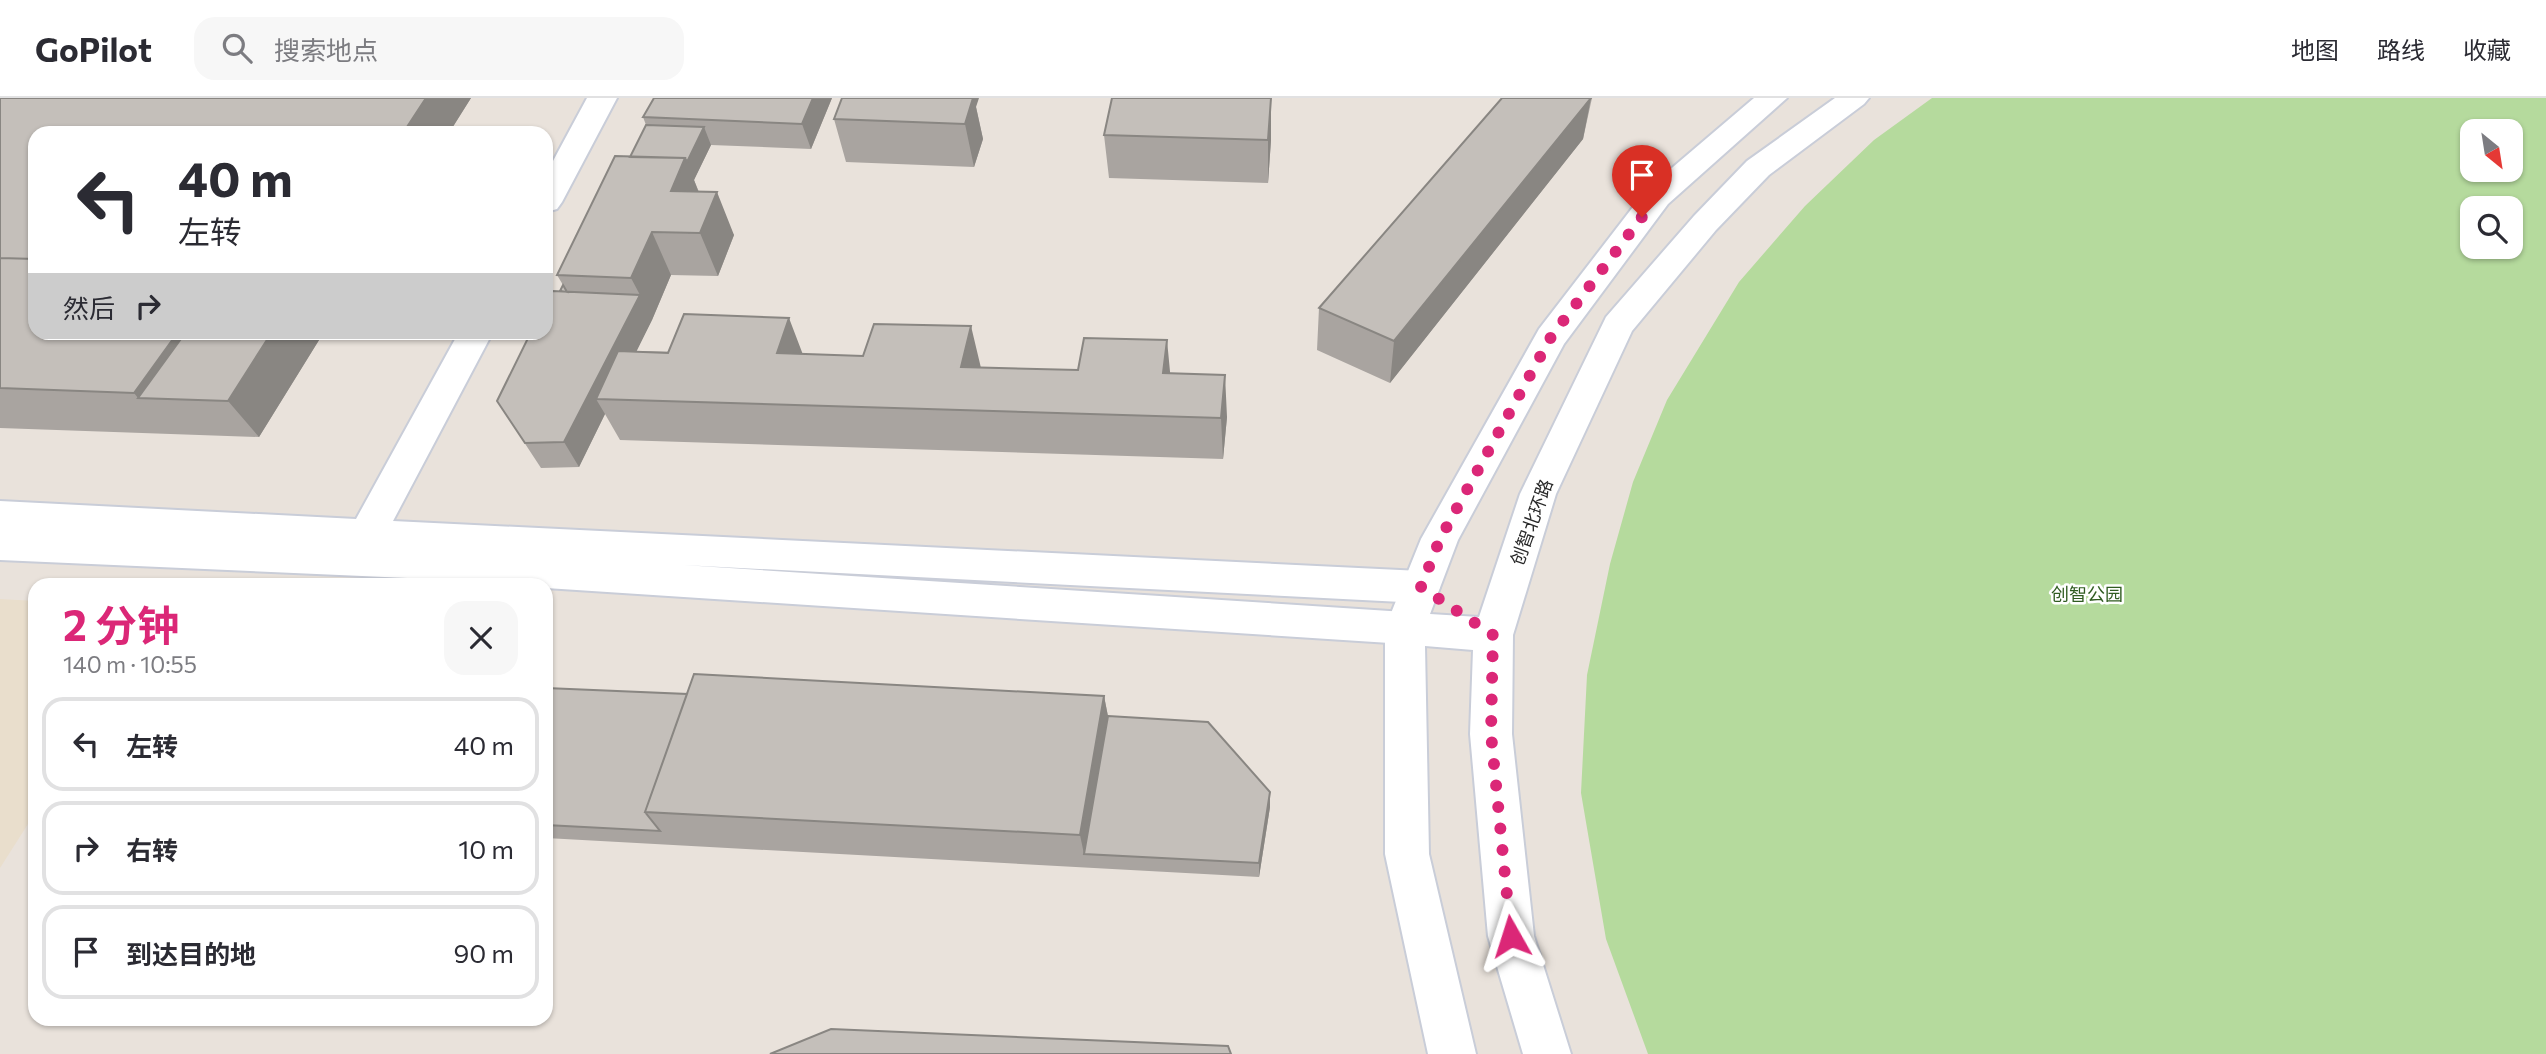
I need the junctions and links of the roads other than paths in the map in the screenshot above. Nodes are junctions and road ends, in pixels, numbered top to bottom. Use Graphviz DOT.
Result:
graph roads {
  1 [pos="602,98"];
  2 [pos="1772,98"];
  3 [pos="1854,98"];
  4 [pos="553,189"];
  5 [pos="472,340"];
  6 [pos="0,516"];
  7 [pos="0,545"];
  8 [pos="360,547"];
  9 [pos="1421,587"];
  10 [pos="1405,628"];
  11 [pos="1493,635"];
  12 [pos="1452,1054"];
  13 [pos="1548,1054"];
  1 -- 4 [label="street"];
  2 -- 9 [label="street"];
  3 -- 11 [label="street, 创智北环路"];
  5 -- 8 [label="street"];
  6 -- 8 [label="street"];
  7 -- 8 [label="street"];
  8 -- 9 [label="street"];
  8 -- 10 [label="street"];
  9 -- 10 [label="street"];
  9 -- 11 [label="street"];
  10 -- 11 [label="street"];
  10 -- 12 [label="street"];
  11 -- 13 [label="street, 创智北环路"];
}
